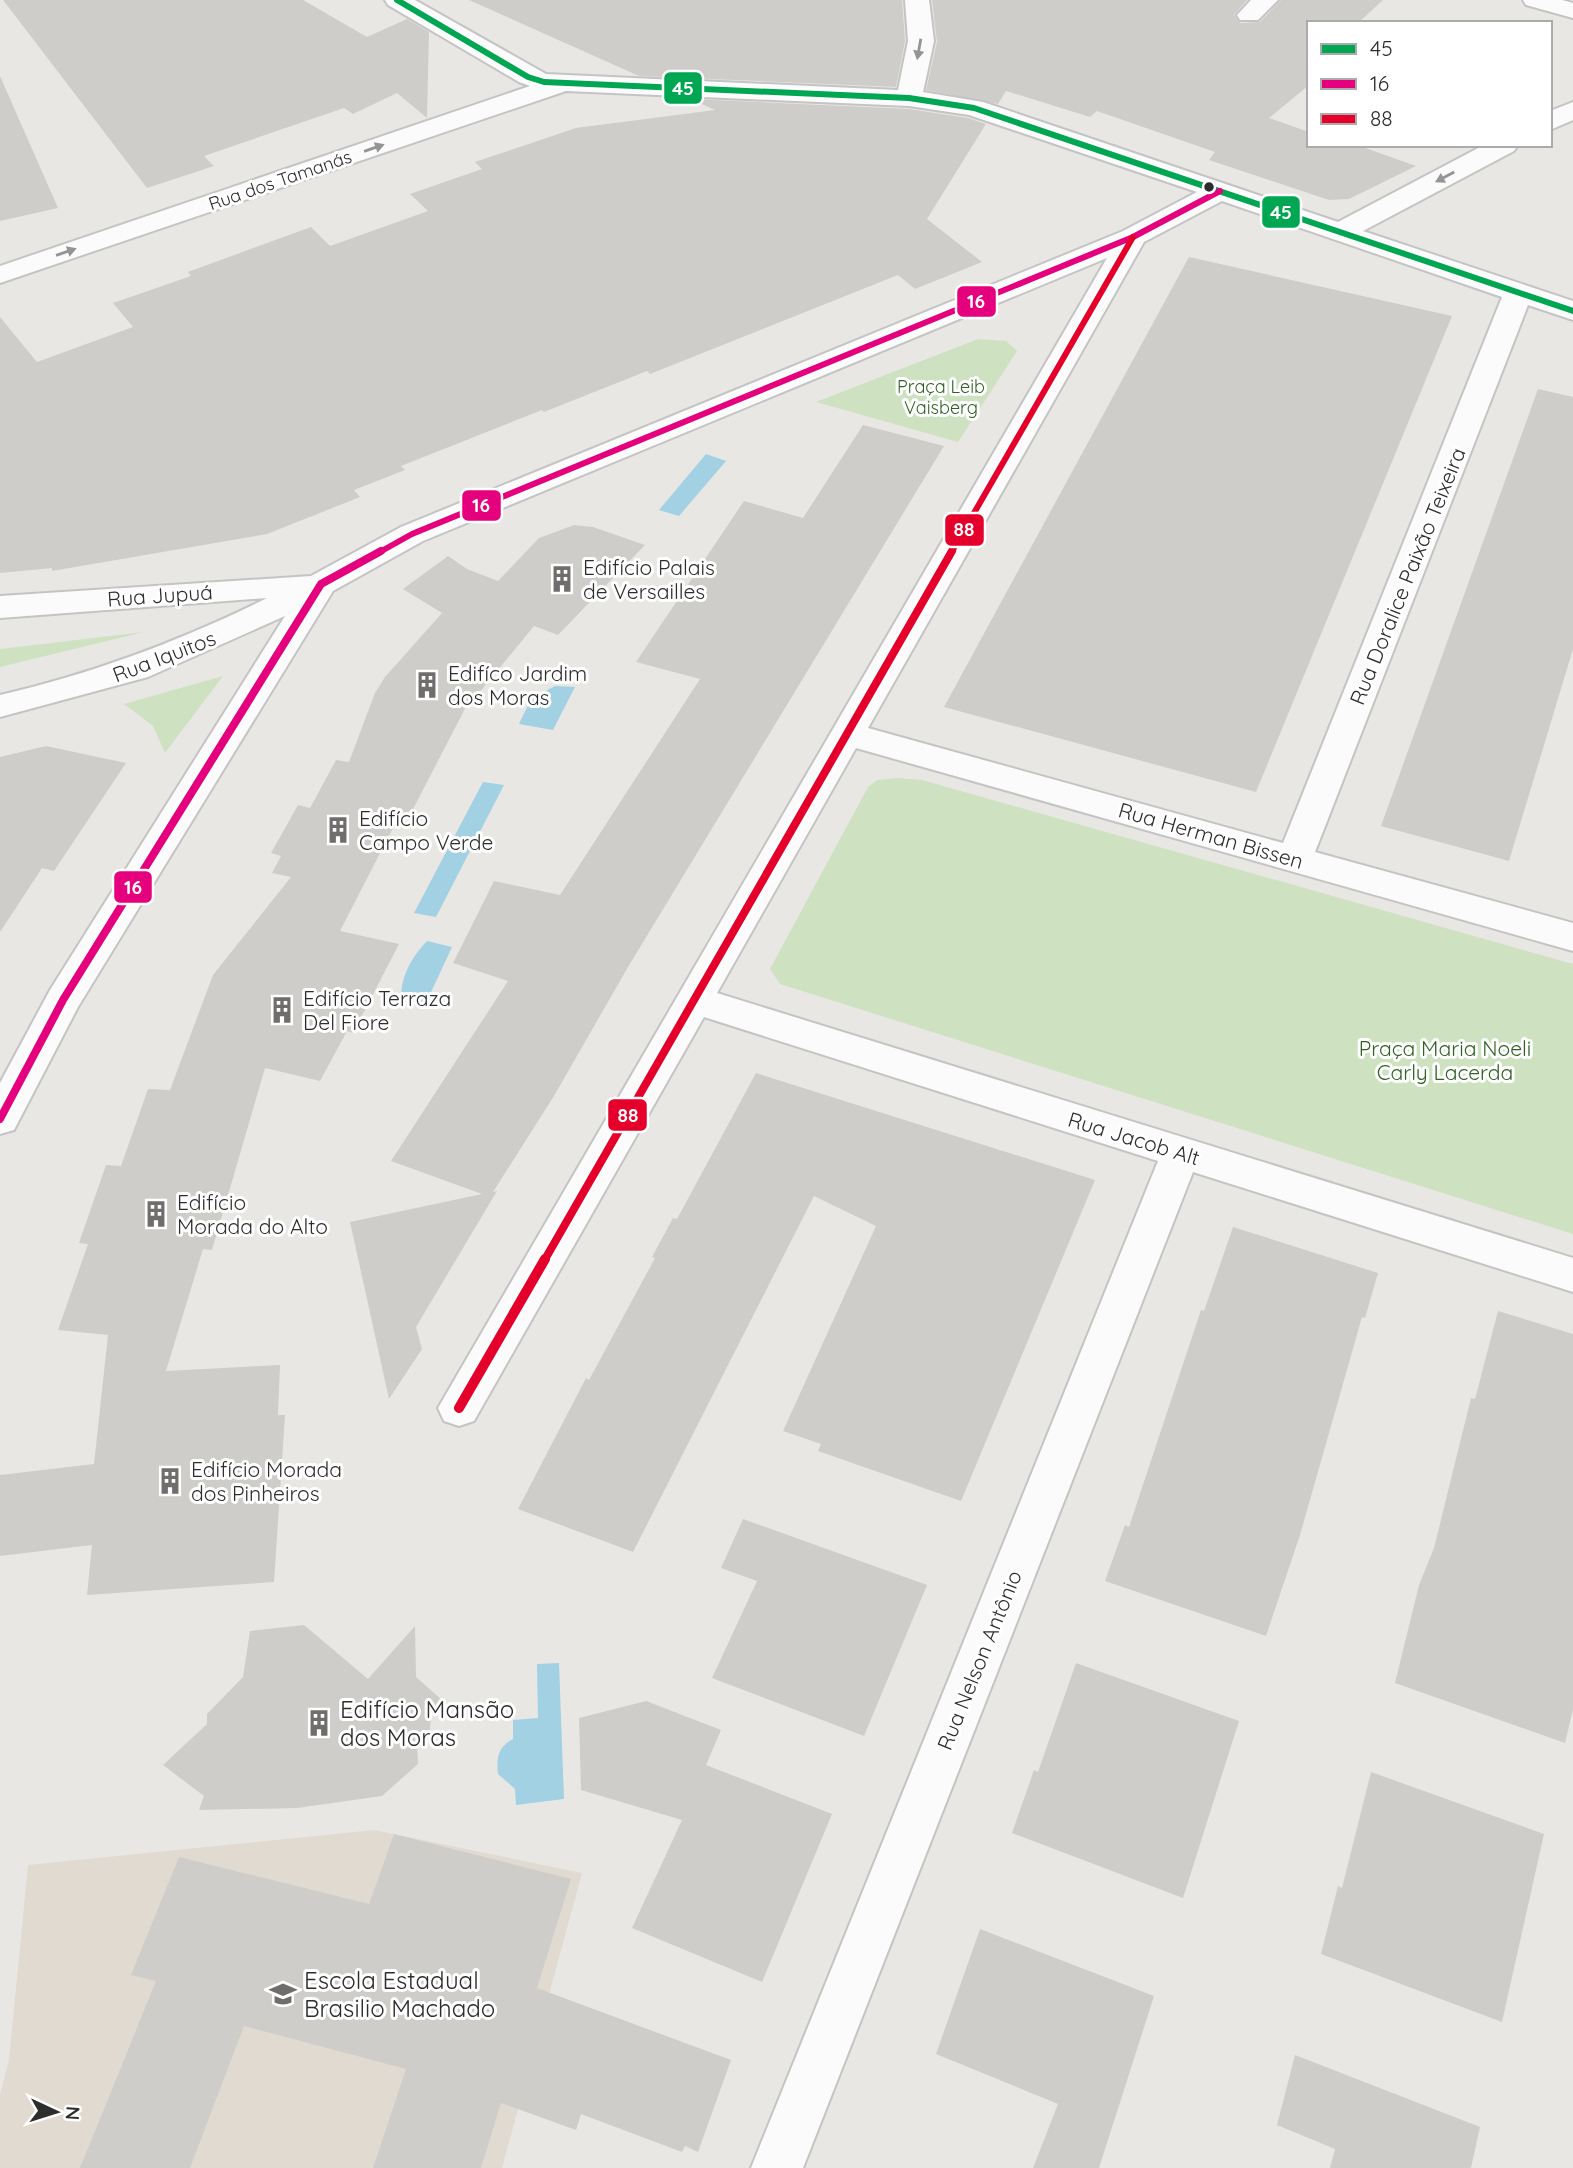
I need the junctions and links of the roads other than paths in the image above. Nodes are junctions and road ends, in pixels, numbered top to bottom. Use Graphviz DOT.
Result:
graph roads {
  1 [pos="397,0"];
  2 [pos="917,0"];
  3 [pos="1535,0"];
  4 [pos="1573,11"];
  5 [pos="561,84"];
  6 [pos="909,98"];
  7 [pos="1573,110"];
  8 [pos="1552,121"];
  9 [pos="1502,147"];
  10 [pos="1220,191"];
  11 [pos="1340,232"];
  12 [pos="1133,237"];
  13 [pos="0,275"];
  14 [pos="1518,293"];
  15 [pos="1573,312"];
  16 [pos="321,584"];
  17 [pos="0,607"];
  18 [pos="0,706"];
  19 [pos="848,734"];
  20 [pos="1295,858"];
  21 [pos="1573,937"];
  22 [pos="695,1000"];
  23 [pos="0,1119"];
  24 [pos="1181,1152"];
  25 [pos="1573,1275"];
  26 [pos="459,1408"];
  27 [pos="777,2168"];
  1 -- 5 [label="street"];
  2 -- 6 [label="street, one-way"];
  3 -- 4 [label="street"];
  5 -- 6 [label="street"];
  13 -- 5 [label="street, Rua dos Tamanás, one-way"];
  6 -- 10 [label="street"];
  7 -- 8 [label="street"];
  9 -- 11 [label="street, one-way"];
  10 -- 11 [label="street"];
  10 -- 12 [label="street, Rua Iquitos"];
  11 -- 14 [label="street"];
  12 -- 16 [label="street, Rua Iquitos"];
  12 -- 19 [label="street"];
  14 -- 15 [label="street"];
  14 -- 20 [label="street, Rua Doralice Paixão Teixeira"];
  16 -- 17 [label="street, Rua Jupuá"];
  16 -- 18 [label="street, Rua Iquitos"];
  16 -- 23 [label="street"];
  19 -- 20 [label="street, Rua Herman Bissen"];
  19 -- 22 [label="street"];
  20 -- 21 [label="street, Rua Herman Bissen"];
  22 -- 24 [label="street, Rua Jacob Alt"];
  22 -- 26 [label="street"];
  24 -- 25 [label="street, Rua Jacob Alt"];
  24 -- 27 [label="street, Rua Nelson Antônio"];
}
